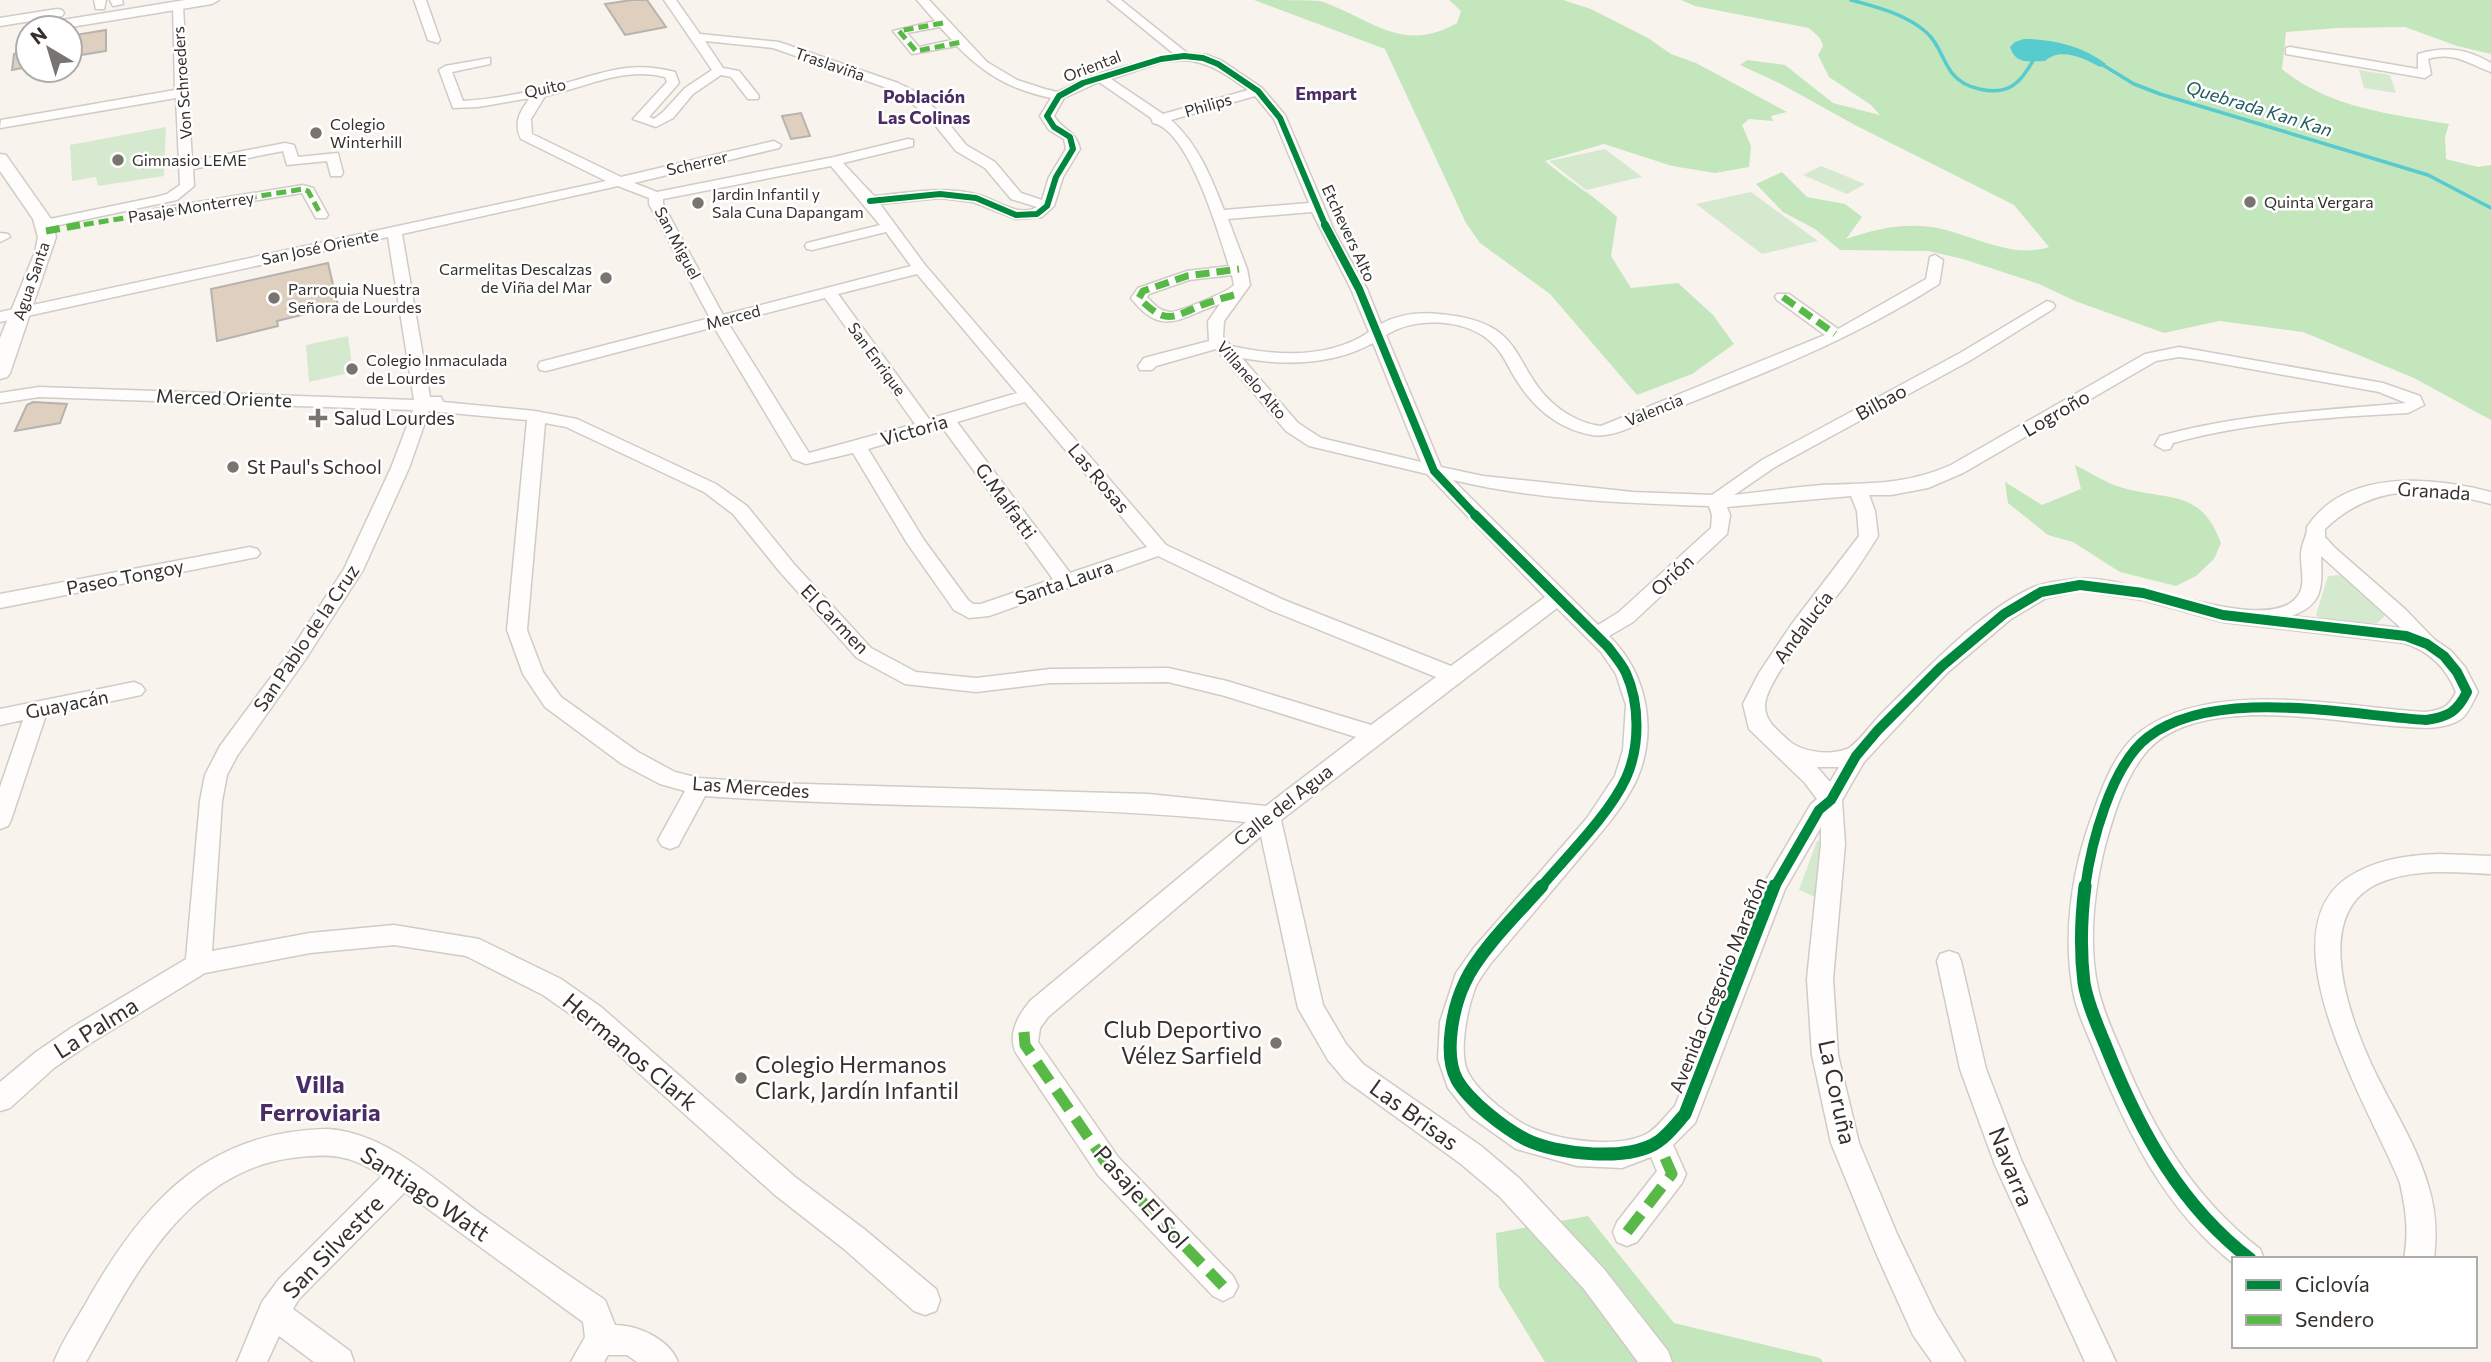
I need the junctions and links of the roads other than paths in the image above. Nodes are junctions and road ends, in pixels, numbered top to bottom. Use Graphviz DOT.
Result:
graph roads {
  1 [pos="143,0"];
  2 [pos="212,0"];
  3 [pos="420,0"];
  4 [pos="670,0"];
  5 [pos="923,0"];
  6 [pos="1114,0"];
  7 [pos="116,2"];
  8 [pos="100,3"];
  9 [pos="176,3"];
  10 [pos="84,20"];
  11 [pos="943,23"];
  12 [pos="1,31"];
  13 [pos="696,37"];
  14 [pos="434,40"];
  15 [pos="962,42"];
  16 [pos="2290,51"];
  17 [pos="1184,56"];
  18 [pos="486,61"];
  19 [pos="2491,68"];
  20 [pos="719,71"];
  21 [pos="1100,77"];
  22 [pos="1258,91"];
  23 [pos="183,93"];
  24 [pos="540,93"];
  25 [pos="753,96"];
  26 [pos="1059,96"];
  27 [pos="1158,120"];
  28 [pos="1,124"];
  29 [pos="908,142"];
  30 [pos="0,159"];
  31 [pos="834,161"];
  32 [pos="803,165"];
  33 [pos="187,166"];
  34 [pos="336,173"];
  35 [pos="619,182"];
  36 [pos="656,196"];
  37 [pos="870,201"];
  38 [pos="1047,206"];
  39 [pos="1317,207"];
  40 [pos="321,215"];
  41 [pos="1218,215"];
  42 [pos="889,227"];
  43 [pos="46,228"];
  44 [pos="394,231"];
  45 [pos="812,246"];
  46 [pos="1935,260"];
  47 [pos="920,268"];
  48 [pos="1239,269"];
  49 [pos="829,292"];
  50 [pos="1234,295"];
  51 [pos="1783,297"];
  52 [pos="2047,306"];
  53 [pos="21,312"];
  54 [pos="0,317"];
  55 [pos="719,321"];
  56 [pos="1377,334"];
  57 [pos="1835,334"];
  58 [pos="1222,347"];
  59 [pos="546,366"];
  60 [pos="1146,366"];
  61 [pos="0,373"];
  62 [pos="1029,395"];
  63 [pos="446,397"];
  64 [pos="0,398"];
  65 [pos="423,405"];
  66 [pos="535,416"];
  67 [pos="947,421"];
  68 [pos="926,427"];
  69 [pos="2164,445"];
  70 [pos="858,447"];
  71 [pos="799,455"];
  72 [pos="1434,471"];
  73 [pos="1858,491"];
  74 [pos="2491,498"];
  75 [pos="1716,501"];
  76 [pos="2316,537"];
  77 [pos="1159,549"];
  78 [pos="250,553"];
  79 [pos="2344,570"];
  80 [pos="2311,575"];
  81 [pos="1065,581"];
  82 [pos="1559,597"];
  83 [pos="0,601"];
  84 [pos="2299,606"];
  85 [pos="2400,616"];
  86 [pos="2262,619"];
  87 [pos="2315,626"];
  88 [pos="2374,632"];
  89 [pos="1598,635"];
  90 [pos="2425,642"];
  91 [pos="1453,675"];
  92 [pos="134,690"];
  93 [pos="37,710"];
  94 [pos="0,717"];
  95 [pos="1374,734"];
  96 [pos="1792,756"];
  97 [pos="1856,756"];
  98 [pos="699,787"];
  99 [pos="1831,800"];
  100 [pos="1268,815"];
  101 [pos="0,820"];
  102 [pos="670,840"];
  103 [pos="2491,865"];
  104 [pos="1949,961"];
  105 [pos="198,965"];
  106 [pos="1024,1032"];
  107 [pos="0,1099"];
  108 [pos="1658,1142"];
  109 [pos="403,1175"];
  110 [pos="1627,1232"];
  111 [pos="2247,1257"];
  112 [pos="2419,1257"];
  113 [pos="1223,1286"];
  114 [pos="925,1300"];
  115 [pos="273,1313"];
  116 [pos="593,1351"];
  117 [pos="69,1362"];
  118 [pos="252,1362"];
  119 [pos="339,1362"];
  120 [pos="663,1362"];
  121 [pos="1657,1362"];
  122 [pos="1950,1362"];
  123 [pos="2101,1362"];
  1 -- 7 [label="main road"];
  2 -- 9 [label="main road"];
  3 -- 14 [label="street"];
  4 -- 13 [label="street"];
  5 -- 11 [label="street"];
  6 -- 17 [label="street, Etchevers Alto"];
  7 -- 8 [label="main road"];
  8 -- 12 [label="main road"];
  9 -- 10 [label="main road"];
  9 -- 23 [label="street, Von Schroeders"];
  11 -- 15 [label="street"];
  11 -- 15 [label="street"];
  13 -- 20 [label="street"];
  13 -- 38 [label="street, Traslaviña"];
  15 -- 26 [label="street"];
  16 -- 19 [label="street"];
  17 -- 21 [label="street, Oriental"];
  17 -- 22 [label="street, Etchevers Alto"];
  18 -- 24 [label="street, Quito"];
  20 -- 24 [label="street, Quito"];
  20 -- 25 [label="street"];
  21 -- 26 [label="street, Oriental"];
  21 -- 27 [label="street"];
  22 -- 27 [label="street, Philips"];
  22 -- 39 [label="street, Etchevers Alto"];
  23 -- 28 [label="street"];
  23 -- 33 [label="street, Von Schroeders"];
  24 -- 35 [label="street, San Miguel"];
  26 -- 38 [label="street, Oriental"];
  27 -- 41 [label="street"];
  29 -- 31 [label="street"];
  30 -- 43 [label="main road, Agua Santa"];
  31 -- 32 [label="street"];
  31 -- 37 [label="street, Las Rosas"];
  32 -- 35 [label="street, Scherrer"];
  32 -- 36 [label="street"];
  33 -- 34 [label="street"];
  33 -- 43 [label="street, Von Schroeders"];
  35 -- 36 [label="street, San Miguel"];
  35 -- 44 [label="street, San José Oriente"];
  36 -- 55 [label="street, San Miguel"];
  37 -- 38 [label="street"];
  37 -- 42 [label="street, Las Rosas"];
  39 -- 41 [label="street"];
  39 -- 56 [label="street, Etchevers Alto"];
  40 -- 43 [label="street, Pasaje Monterrey"];
  41 -- 48 [label="street"];
  42 -- 45 [label="street"];
  42 -- 47 [label="street, Las Rosas"];
  43 -- 53 [label="main road, Agua Santa"];
  44 -- 53 [label="street, San José Oriente"];
  44 -- 65 [label="street, San Pablo de la Cruz"];
  46 -- 57 [label="street, Valencia"];
  47 -- 49 [label="street, Merced"];
  47 -- 62 [label="street, Las Rosas"];
  48 -- 50 [label="street, Villanelo Alto"];
  48 -- 50 [label="street"];
  49 -- 55 [label="street, Merced"];
  49 -- 68 [label="street, San Enrique"];
  50 -- 58 [label="street, Villanelo Alto"];
  51 -- 57 [label="street"];
  52 -- 75 [label="street, Bilbao"];
  53 -- 54 [label="street, San José Oriente"];
  53 -- 61 [label="main road, Agua Santa"];
  55 -- 59 [label="street, Merced"];
  55 -- 71 [label="street, San Miguel"];
  56 -- 57 [label="street, Valencia"];
  56 -- 58 [label="street"];
  56 -- 72 [label="street, Etchevers Alto"];
  58 -- 60 [label="street"];
  58 -- 72 [label="street, Villanelo Alto"];
  62 -- 67 [label="street, Victoria"];
  62 -- 77 [label="street, Las Rosas"];
  63 -- 65 [label="street, Merced Oriente"];
  64 -- 65 [label="street, Merced Oriente"];
  65 -- 66 [label="street, El Carmen"];
  65 -- 105 [label="street, San Pablo de la Cruz"];
  66 -- 95 [label="street, El Carmen"];
  66 -- 98 [label="street, Las Mercedes"];
  67 -- 68 [label="street, Victoria"];
  67 -- 81 [label="street, G.Malfatti"];
  68 -- 70 [label="street, Victoria"];
  69 -- 73 [label="street, Logroño"];
  70 -- 71 [label="street, Victoria"];
  70 -- 81 [label="street, Santa Laura"];
  72 -- 75 [label="street, Logroño"];
  72 -- 82 [label="street, Avenida Gregorio Marañón"];
  73 -- 75 [label="street, Logroño"];
  73 -- 96 [label="street, Andalucía"];
  74 -- 76 [label="street, Granada"];
  75 -- 89 [label="street, Orión"];
  76 -- 79 [label="street"];
  76 -- 80 [label="street, Granada"];
  77 -- 81 [label="street, Santa Laura"];
  77 -- 91 [label="street, Las Rosas"];
  78 -- 83 [label="street, Paseo Tongoy"];
  79 -- 80 [label="street"];
  79 -- 85 [label="street"];
  80 -- 84 [label="street, Granada"];
  82 -- 89 [label="street, Avenida Gregorio Marañón"];
  82 -- 91 [label="street, Calle del Agua"];
  84 -- 86 [label="street"];
  84 -- 87 [label="street"];
  85 -- 88 [label="street"];
  85 -- 90 [label="street"];
  86 -- 87 [label="street, Avenida Gregorio Marañón"];
  86 -- 97 [label="street, Avenida Gregorio Marañón"];
  87 -- 88 [label="street, Avenida Gregorio Marañón"];
  88 -- 90 [label="street, Avenida Gregorio Marañón"];
  89 -- 108 [label="street, Avenida Gregorio Marañón"];
  90 -- 111 [label="street, Avenida Gregorio Marañón"];
  91 -- 95 [label="street, Calle del Agua"];
  92 -- 93 [label="street, Guayacán"];
  93 -- 94 [label="street, Guayacán"];
  93 -- 101 [label="street"];
  95 -- 100 [label="street, Calle del Agua"];
  96 -- 97 [label="street"];
  96 -- 99 [label="street, Andalucía"];
  97 -- 99 [label="street, Avenida Gregorio Marañón"];
  98 -- 100 [label="street, Las Mercedes"];
  98 -- 102 [label="street"];
  99 -- 108 [label="street, Avenida Gregorio Marañón"];
  99 -- 122 [label="street, La Coruña"];
  100 -- 106 [label="street, Calle del Agua"];
  100 -- 121 [label="street, Las Brisas"];
  103 -- 112 [label="street"];
  104 -- 123 [label="street, Navarra"];
  105 -- 107 [label="street, La Palma"];
  105 -- 114 [label="street, Hermanos Clark"];
  106 -- 113 [label="street, Pasaje El Sol"];
  108 -- 110 [label="street"];
  109 -- 115 [label="street, San Silvestre"];
  109 -- 116 [label="street, Santiago Watt"];
  109 -- 117 [label="street, Santiago Watt"];
  115 -- 118 [label="street, San Silvestre"];
  115 -- 119 [label="street"];
  116 -- 120 [label="street, Santiago Watt"];
}
